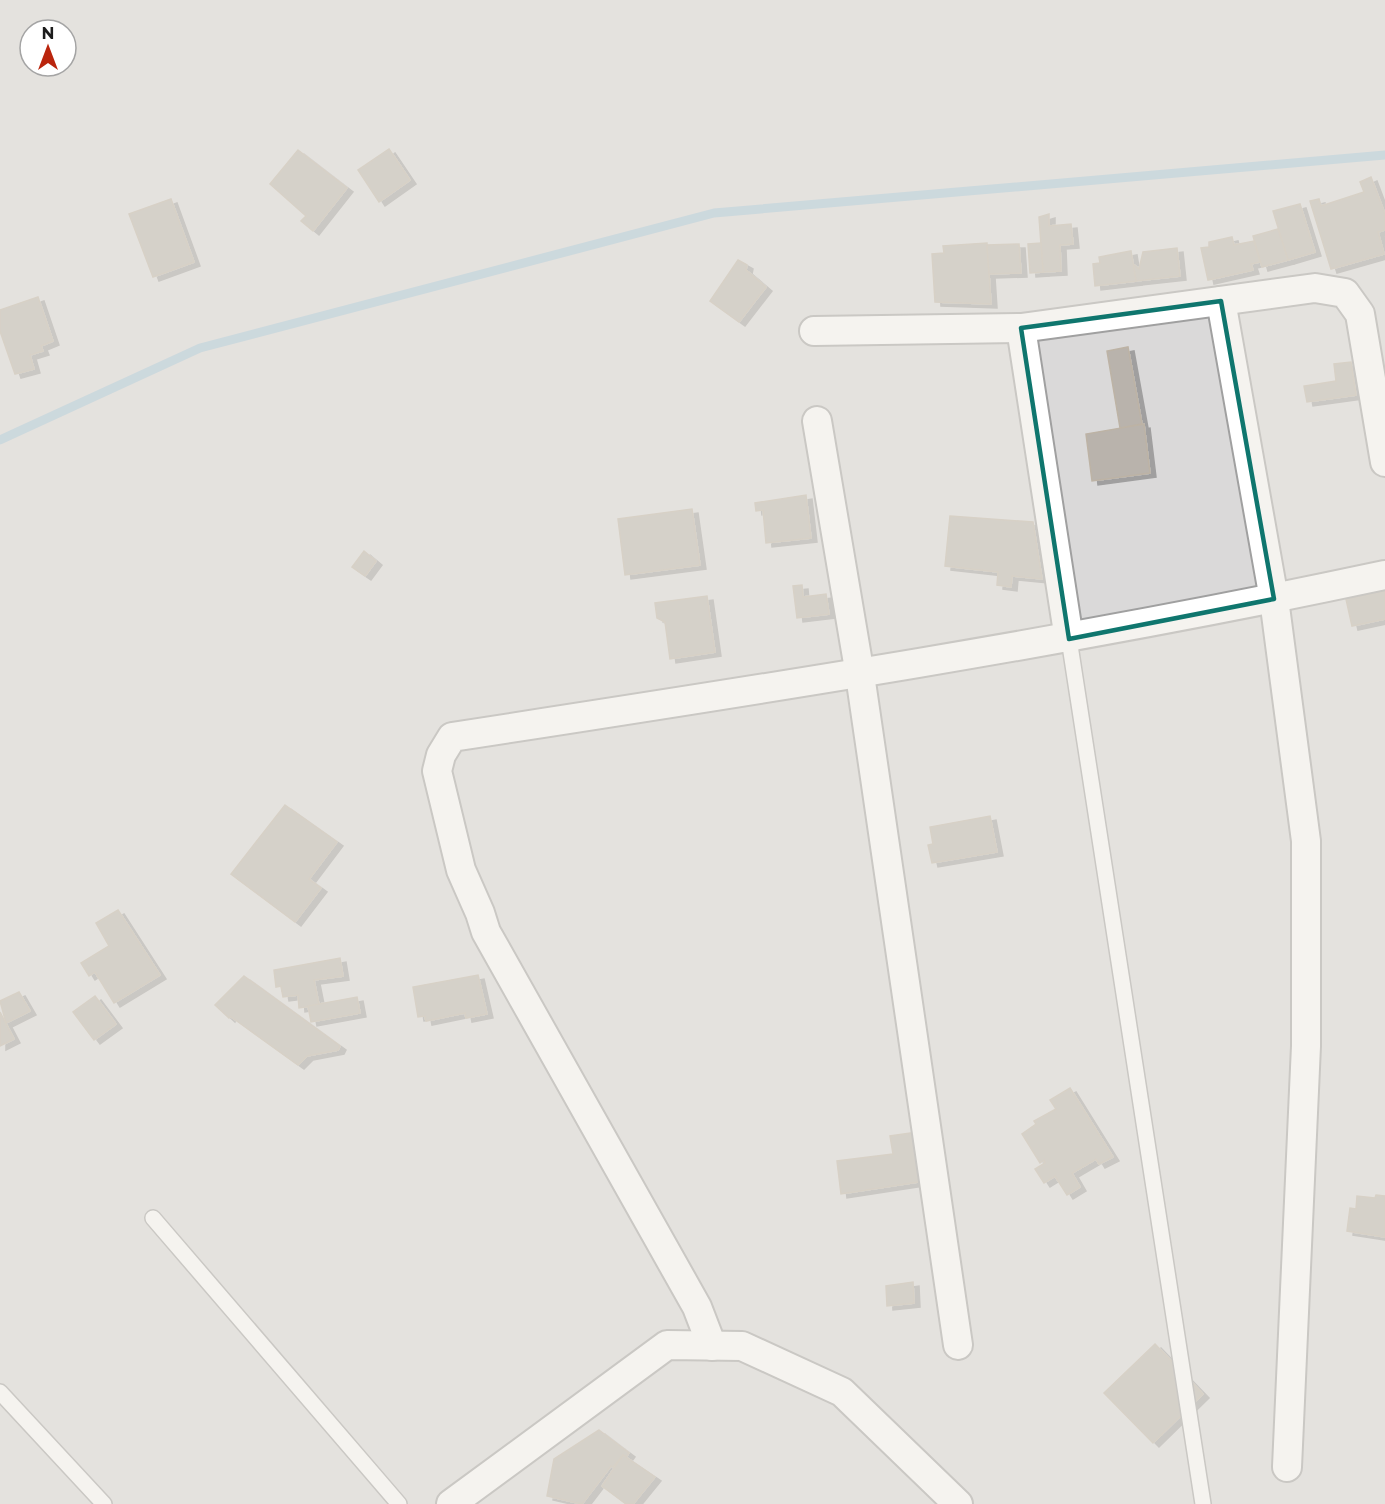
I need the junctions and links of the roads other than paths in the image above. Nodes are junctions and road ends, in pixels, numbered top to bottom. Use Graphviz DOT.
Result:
graph roads {
  1 [pos="1221,301"];
  2 [pos="1021,328"];
  3 [pos="814,331"];
  4 [pos="817,421"];
  5 [pos="1385,462"];
  6 [pos="1385,576"];
  7 [pos="1274,599"];
  8 [pos="1069,639"];
  9 [pos="861,675"];
  10 [pos="153,1218"];
  11 [pos="958,1345"];
  12 [pos="712,1346"];
  13 [pos="0,1392"];
  14 [pos="1287,1467"];
  15 [pos="104,1504"];
  16 [pos="399,1504"];
  17 [pos="451,1504"];
  18 [pos="958,1504"];
  19 [pos="1203,1504"];
  1 -- 2 [label="street"];
  1 -- 5 [label="street"];
  1 -- 7 [label="street"];
  2 -- 3 [label="street"];
  2 -- 8 [label="street"];
  4 -- 9 [label="street"];
  6 -- 7 [label="street"];
  7 -- 8 [label="street"];
  7 -- 14 [label="street"];
  8 -- 9 [label="street"];
  8 -- 19 [label="lane"];
  9 -- 11 [label="street"];
  9 -- 12 [label="street"];
  10 -- 16 [label="lane"];
  12 -- 17 [label="street"];
  12 -- 18 [label="street"];
  13 -- 15 [label="lane"];
}
